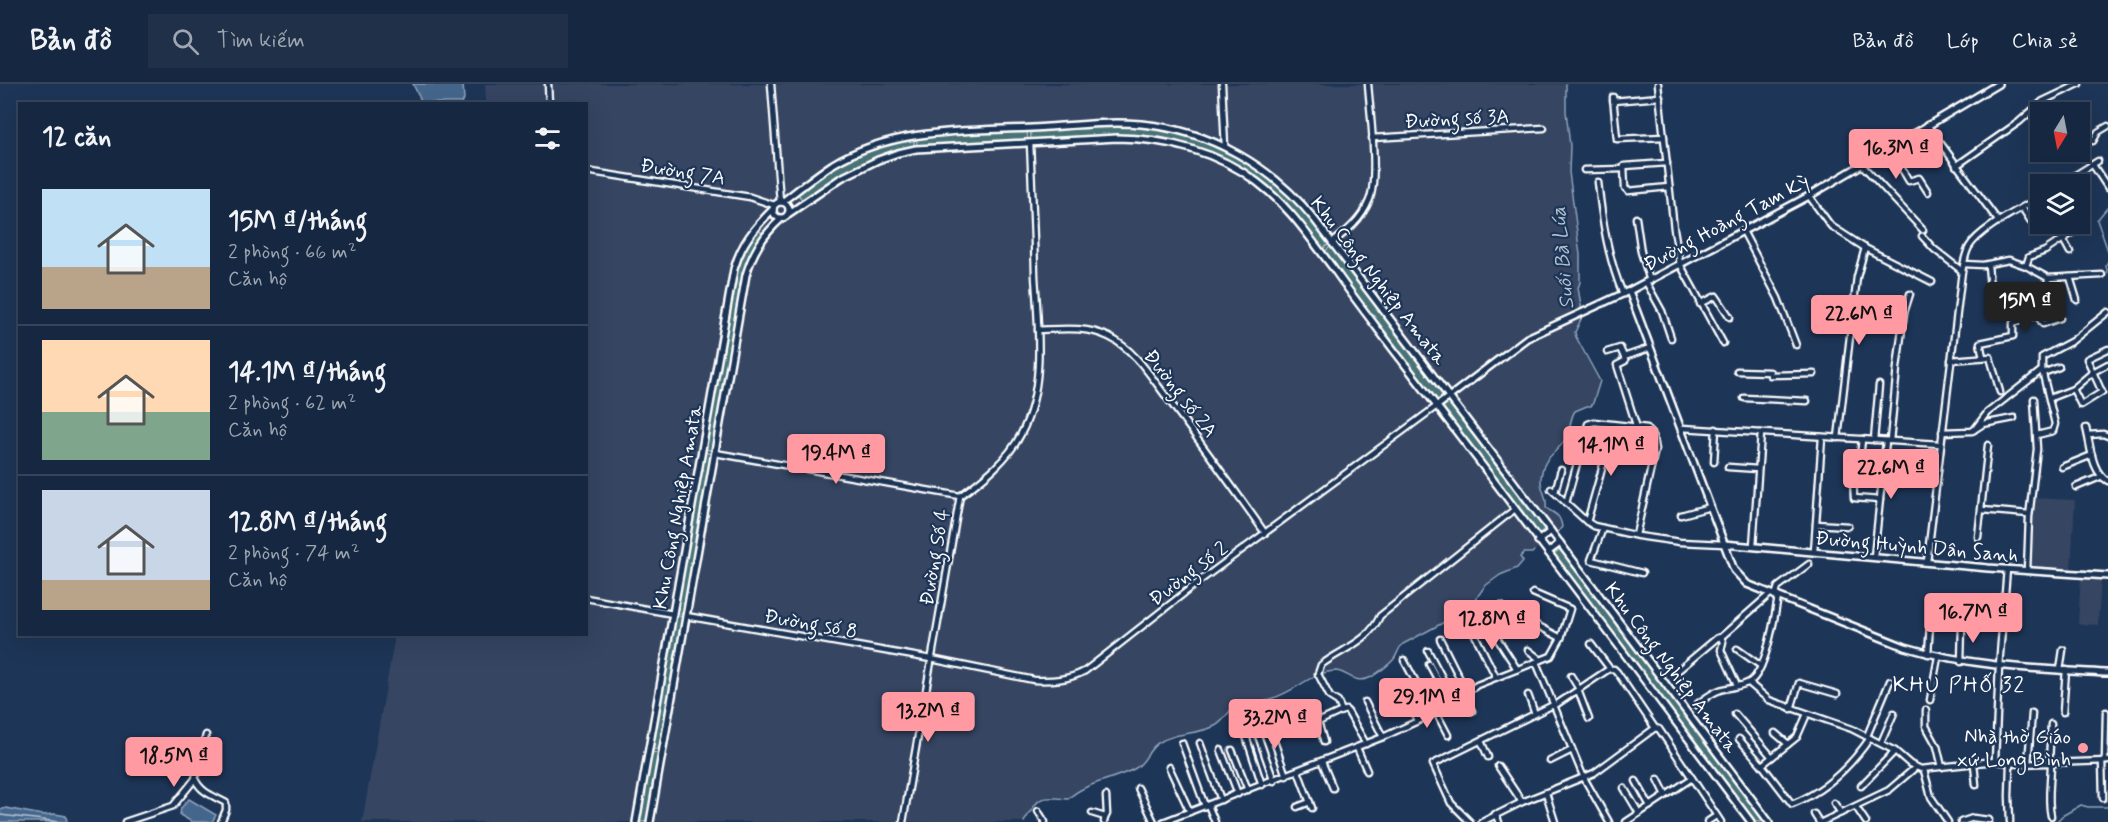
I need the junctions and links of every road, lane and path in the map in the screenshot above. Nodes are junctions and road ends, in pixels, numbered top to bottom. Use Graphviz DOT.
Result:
graph roads {
  1 [pos="548,84"];
  2 [pos="771,84"];
  3 [pos="1222,84"];
  4 [pos="1368,84"];
  5 [pos="1658,84"];
  6 [pos="1985,84"];
  7 [pos="1998,84"];
  8 [pos="2079,84"];
  9 [pos="1990,90"];
  10 [pos="1660,97"];
  11 [pos="549,102"];
  12 [pos="1927,125"];
  13 [pos="2108,126"];
  14 [pos="1028,128"];
  15 [pos="1544,128"];
  16 [pos="914,135"];
  17 [pos="1664,137"];
  18 [pos="1372,138"];
  19 [pos="2092,141"];
  20 [pos="1030,143"];
  21 [pos="1225,147"];
  22 [pos="1889,147"];
  23 [pos="916,149"];
  24 [pos="2098,161"];
  25 [pos="1667,163"];
  26 [pos="1861,165"];
  27 [pos="2093,165"];
  28 [pos="1956,166"];
  29 [pos="1624,169"];
  30 [pos="1584,170"];
  31 [pos="588,171"];
  32 [pos="2078,174"];
  33 [pos="2108,176"];
  34 [pos="2102,179"];
  35 [pos="1598,182"];
  36 [pos="1669,187"];
  37 [pos="2108,188"];
  38 [pos="1928,192"];
  39 [pos="1809,196"];
  40 [pos="2030,204"];
  41 [pos="777,205"];
  42 [pos="2023,209"];
  43 [pos="788,214"];
  44 [pos="1636,218"];
  45 [pos="781,219"];
  46 [pos="2030,220"];
  47 [pos="1999,222"];
  48 [pos="1923,230"];
  49 [pos="1743,231"];
  50 [pos="2071,234"];
  51 [pos="1922,236"];
  52 [pos="2063,239"];
  53 [pos="1332,243"];
  54 [pos="1864,248"];
  55 [pos="1321,252"];
  56 [pos="2070,252"];
  57 [pos="1680,264"];
  58 [pos="1964,264"];
  59 [pos="1988,265"];
  60 [pos="2026,266"];
  61 [pos="1962,270"];
  62 [pos="2102,275"];
  63 [pos="2070,277"];
  64 [pos="2048,278"];
  65 [pos="1648,281"];
  66 [pos="1932,282"];
  67 [pos="1990,288"];
  68 [pos="1626,293"];
  69 [pos="1910,294"];
  70 [pos="2047,300"];
  71 [pos="2077,300"];
  72 [pos="1700,304"];
  73 [pos="2108,312"];
  74 [pos="1730,317"];
  75 [pos="2060,318"];
  76 [pos="1038,330"];
  77 [pos="1671,338"];
  78 [pos="1723,343"];
  79 [pos="1796,345"];
  80 [pos="1650,348"];
  81 [pos="2108,349"];
  82 [pos="1607,352"];
  83 [pos="1624,357"];
  84 [pos="1983,357"];
  85 [pos="1951,360"];
  86 [pos="2108,364"];
  87 [pos="2059,367"];
  88 [pos="1737,371"];
  89 [pos="2043,371"];
  90 [pos="2092,372"];
  91 [pos="1814,375"];
  92 [pos="1879,385"];
  93 [pos="2073,389"];
  94 [pos="2000,392"];
  95 [pos="1449,395"];
  96 [pos="1744,398"];
  97 [pos="2050,398"];
  98 [pos="2034,399"];
  99 [pos="1807,401"];
  100 [pos="1437,406"];
  101 [pos="2013,418"];
  102 [pos="1614,426"];
  103 [pos="1637,428"];
  104 [pos="1682,428"];
  105 [pos="2086,428"];
  106 [pos="1716,429"];
  107 [pos="1974,430"];
  108 [pos="1942,432"];
  109 [pos="1761,433"];
  110 [pos="2037,435"];
  111 [pos="2088,435"];
  112 [pos="2108,436"];
  113 [pos="1822,437"];
  114 [pos="1838,438"];
  115 [pos="1863,439"];
  116 [pos="1874,440"];
  117 [pos="1888,441"];
  118 [pos="1940,444"];
  119 [pos="1988,445"];
  120 [pos="702,450"];
  121 [pos="715,453"];
  122 [pos="2092,455"];
  123 [pos="1714,462"];
  124 [pos="1728,467"];
  125 [pos="2062,467"];
  126 [pos="1859,468"];
  127 [pos="1758,469"];
  128 [pos="1561,470"];
  129 [pos="1853,474"];
  130 [pos="2100,477"];
  131 [pos="2108,481"];
  132 [pos="2076,487"];
  133 [pos="960,496"];
  134 [pos="1880,500"];
  135 [pos="1566,503"];
  136 [pos="1710,507"];
  137 [pos="1515,509"];
  138 [pos="1982,510"];
  139 [pos="1681,514"];
  140 [pos="2029,514"];
  141 [pos="1587,522"];
  142 [pos="1816,524"];
  143 [pos="1848,526"];
  144 [pos="1603,528"];
  145 [pos="1551,531"];
  146 [pos="1265,532"];
  147 [pos="1636,535"];
  148 [pos="1978,537"];
  149 [pos="1539,541"];
  150 [pos="1560,543"];
  151 [pos="1724,544"];
  152 [pos="1753,546"];
  153 [pos="1548,552"];
  154 [pos="1814,552"];
  155 [pos="1874,557"];
  156 [pos="1927,562"];
  157 [pos="1809,564"];
  158 [pos="2007,569"];
  159 [pos="2027,571"];
  160 [pos="1642,573"];
  161 [pos="2108,576"];
  162 [pos="1533,593"];
  163 [pos="1774,596"];
  164 [pos="588,598"];
  165 [pos="1501,606"];
  166 [pos="673,614"];
  167 [pos="686,616"];
  168 [pos="1486,621"];
  169 [pos="1930,625"];
  170 [pos="1962,626"];
  171 [pos="1475,635"];
  172 [pos="1721,637"];
  173 [pos="1561,638"];
  174 [pos="1440,639"];
  175 [pos="1592,644"];
  176 [pos="1737,649"];
  177 [pos="1528,650"];
  178 [pos="2063,650"];
  179 [pos="1428,651"];
  180 [pos="1928,654"];
  181 [pos="1938,657"];
  182 [pos="931,659"];
  183 [pos="1404,660"];
  184 [pos="1539,661"];
  185 [pos="1961,662"];
  186 [pos="1429,664"];
  187 [pos="1761,666"];
  188 [pos="1999,666"];
  189 [pos="1517,669"];
  190 [pos="1609,669"];
  191 [pos="2063,670"];
  192 [pos="1675,673"];
  193 [pos="2108,673"];
  194 [pos="1571,676"];
  195 [pos="1496,677"];
  196 [pos="1890,681"];
  197 [pos="1749,683"];
  198 [pos="1737,685"];
  199 [pos="1401,686"];
  200 [pos="1579,689"];
  201 [pos="1464,692"];
  202 [pos="1837,694"];
  203 [pos="1528,695"];
  204 [pos="1930,700"];
  205 [pos="1365,702"];
  206 [pos="1453,702"];
  207 [pos="1554,705"];
  208 [pos="1696,705"];
  209 [pos="1791,709"];
  210 [pos="1312,710"];
  211 [pos="1926,710"];
  212 [pos="1342,711"];
  213 [pos="1472,711"];
  214 [pos="2063,712"];
  215 [pos="2106,712"];
  216 [pos="1435,713"];
  217 [pos="1894,713"];
  218 [pos="2032,713"];
  219 [pos="1535,714"];
  220 [pos="1735,714"];
  221 [pos="1807,714"];
  222 [pos="1240,718"];
  223 [pos="1589,719"];
  224 [pos="1418,721"];
  225 [pos="1318,722"];
  226 [pos="2051,724"];
  227 [pos="1255,727"];
  228 [pos="1655,728"];
  229 [pos="1774,733"];
  230 [pos="206,735"];
  231 [pos="1272,735"];
  232 [pos="1448,735"];
  233 [pos="1383,737"];
  234 [pos="1869,737"];
  235 [pos="1740,740"];
  236 [pos="1481,741"];
  237 [pos="1182,742"];
  238 [pos="1200,742"];
  239 [pos="1324,742"];
  240 [pos="1881,743"];
  241 [pos="1366,744"];
  242 [pos="1788,744"];
  243 [pos="1357,748"];
  244 [pos="649,750"];
  245 [pos="1221,750"];
  246 [pos="1232,750"];
  247 [pos="1572,750"];
  248 [pos="1895,751"];
  249 [pos="663,752"];
  250 [pos="1488,757"];
  251 [pos="1772,757"];
  252 [pos="1550,761"];
  253 [pos="1995,761"];
  254 [pos="2105,761"];
  255 [pos="1323,762"];
  256 [pos="1974,763"];
  257 [pos="2010,763"];
  258 [pos="2028,763"];
  259 [pos="2050,763"];
  260 [pos="1762,765"];
  261 [pos="1498,766"];
  262 [pos="1169,767"];
  263 [pos="1916,767"];
  264 [pos="1942,767"];
  265 [pos="1924,770"];
  266 [pos="1298,771"];
  267 [pos="1367,771"];
  268 [pos="1286,776"];
  269 [pos="1584,778"];
  270 [pos="1658,778"];
  271 [pos="1692,778"];
  272 [pos="195,779"];
  273 [pos="1274,781"];
  274 [pos="1636,781"];
  275 [pos="1262,785"];
  276 [pos="1976,785"];
  277 [pos="1861,786"];
  278 [pos="1138,788"];
  279 [pos="1333,788"];
  280 [pos="1624,788"];
  281 [pos="1248,790"];
  282 [pos="1546,793"];
  283 [pos="1238,794"];
  284 [pos="1666,795"];
  285 [pos="1106,796"];
  286 [pos="2103,798"];
  287 [pos="1221,800"];
  288 [pos="1310,802"];
  289 [pos="1521,802"];
  290 [pos="1834,803"];
  291 [pos="1207,806"];
  292 [pos="1650,806"];
  293 [pos="1297,807"];
  294 [pos="1856,807"];
  295 [pos="1312,808"];
  296 [pos="1038,811"];
  297 [pos="1190,812"];
  298 [pos="1092,813"];
  299 [pos="1639,813"];
  300 [pos="1841,813"];
  301 [pos="1495,814"];
  302 [pos="1814,814"];
  303 [pos="1182,815"];
  304 [pos="1716,816"];
  305 [pos="2051,816"];
  306 [pos="1942,819"];
  307 [pos="224,820"];
  308 [pos="1105,820"];
  309 [pos="1989,820"];
  310 [pos="125,822"];
  311 [pos="636,822"];
  312 [pos="651,822"];
  313 [pos="903,822"];
  314 [pos="1045,822"];
  315 [pos="1154,822"];
  316 [pos="1163,822"];
  317 [pos="1185,822"];
  318 [pos="1215,822"];
  319 [pos="1470,822"];
  320 [pos="1482,822"];
  321 [pos="1499,822"];
  322 [pos="1555,822"];
  323 [pos="1610,822"];
  324 [pos="1626,822"];
  325 [pos="1707,822"];
  326 [pos="1721,822"];
  327 [pos="1751,822"];
  328 [pos="1769,822"];
  329 [pos="1821,822"];
  330 [pos="1866,822"];
  331 [pos="1948,822"];
  332 [pos="1961,822"];
  333 [pos="2010,822"];
  1 -- 11 [label="street"];
  2 -- 41 [label="street"];
  3 -- 21 [label="street"];
  4 -- 18 [label="street"];
  5 -- 10 [label="street"];
  6 -- 9 [label="street"];
  7 -- 9 [label="street, Đường Hoàng Tam Kỳ"];
  8 -- 28 [label="street"];
  9 -- 12 [label="street, Đường Hoàng Tam Kỳ"];
  10 -- 17 [label="street"];
  10 -- 17 [label="street"];
  12 -- 22 [label="street, Đường Hoàng Tam Kỳ"];
  12 -- 28 [label="street"];
  13 -- 19 [label="street"];
  14 -- 16 [label="street, Khu Công Nghiệp Amata"];
  14 -- 20 [label="street"];
  14 -- 21 [label="street, Khu Công Nghiệp Amata"];
  15 -- 18 [label="street, Đường số 3A"];
  16 -- 23 [label="street"];
  16 -- 41 [label="street, Khu Công Nghiệp Amata"];
  17 -- 25 [label="street"];
  18 -- 53 [label="street"];
  20 -- 23 [label="street, Khu Công Nghiệp Amata"];
  20 -- 55 [label="street, Khu Công Nghiệp Amata"];
  20 -- 76 [label="street, Đường Số 4"];
  21 -- 53 [label="street, Khu Công Nghiệp Amata"];
  22 -- 26 [label="street, Đường Hoàng Tam Kỳ"];
  22 -- 38 [label="street"];
  23 -- 43 [label="street, Khu Công Nghiệp Amata"];
  24 -- 27 [label="street"];
  25 -- 29 [label="street"];
  25 -- 36 [label="street"];
  26 -- 39 [label="street, Đường Hoàng Tam Kỳ"];
  26 -- 48 [label="street"];
  27 -- 32 [label="street"];
  27 -- 34 [label="street"];
  28 -- 47 [label="street"];
  29 -- 30 [label="street"];
  29 -- 36 [label="street"];
  31 -- 41 [label="street, Đường 7A"];
  33 -- 34 [label="street"];
  34 -- 37 [label="street"];
  35 -- 68 [label="street"];
  36 -- 57 [label="street"];
  39 -- 49 [label="street, Đường Hoàng Tam Kỳ"];
  39 -- 54 [label="street"];
  40 -- 42 [label="street"];
  41 -- 43 [label="street"];
  41 -- 45 [label="street"];
  41 -- 120 [label="street, Khu Công Nghiệp Amata"];
  42 -- 46 [label="street"];
  42 -- 47 [label="street"];
  43 -- 45 [label="street, Khu Công Nghiệp Amata"];
  44 -- 65 [label="street"];
  45 -- 121 [label="street, Khu Công Nghiệp Amata"];
  47 -- 58 [label="street"];
  49 -- 57 [label="street, Đường Hoàng Tam Kỳ"];
  49 -- 79 [label="street"];
  50 -- 52 [label="street"];
  51 -- 61 [label="street"];
  52 -- 56 [label="street"];
  52 -- 60 [label="street"];
  53 -- 55 [label="street"];
  53 -- 95 [label="street, Khu Công Nghiệp Amata"];
  54 -- 66 [label="street"];
  54 -- 114 [label="street"];
  55 -- 100 [label="street, Khu Công Nghiệp Amata"];
  57 -- 65 [label="street, Đường Hoàng Tam Kỳ"];
  57 -- 72 [label="street"];
  58 -- 59 [label="street"];
  58 -- 61 [label="street"];
  59 -- 60 [label="street"];
  59 -- 67 [label="street"];
  60 -- 64 [label="street"];
  61 -- 85 [label="street"];
  62 -- 63 [label="street"];
  63 -- 64 [label="street"];
  63 -- 71 [label="street"];
  64 -- 70 [label="street"];
  65 -- 68 [label="street, Đường Hoàng Tam Kỳ"];
  65 -- 77 [label="street"];
  68 -- 80 [label="street"];
  68 -- 95 [label="street, Đường Hoàng Tam Kỳ"];
  69 -- 117 [label="street"];
  72 -- 74 [label="street"];
  72 -- 78 [label="street"];
  73 -- 89 [label="street"];
  75 -- 84 [label="street"];
  76 -- 133 [label="street, Đường Số 4"];
  76 -- 146 [label="street, Đường số 2A"];
  80 -- 83 [label="street"];
  80 -- 104 [label="street"];
  81 -- 90 [label="street"];
  82 -- 83 [label="street"];
  83 -- 103 [label="street"];
  84 -- 85 [label="street"];
  84 -- 94 [label="street"];
  85 -- 108 [label="street"];
  86 -- 90 [label="street"];
  87 -- 89 [label="street"];
  88 -- 91 [label="street"];
  89 -- 97 [label="street"];
  89 -- 107 [label="street"];
  90 -- 93 [label="street"];
  90 -- 93 [label="street"];
  92 -- 116 [label="street"];
  93 -- 97 [label="street"];
  95 -- 100 [label="street, Đường Hoàng Tam Kỳ"];
  95 -- 145 [label="street, Khu Công Nghiệp Amata"];
  96 -- 99 [label="street"];
  97 -- 110 [label="street"];
  98 -- 110 [label="street"];
  100 -- 137 [label="street, Khu Công Nghiệp Amata"];
  100 -- 146 [label="street, Đường số 2"];
  101 -- 107 [label="street"];
  102 -- 103 [label="street"];
  102 -- 135 [label="street"];
  102 -- 141 [label="street"];
  103 -- 147 [label="street"];
  104 -- 106 [label="street"];
  104 -- 136 [label="street"];
  105 -- 111 [label="street"];
  106 -- 109 [label="street"];
  106 -- 123 [label="street"];
  107 -- 108 [label="street"];
  108 -- 118 [label="street"];
  109 -- 113 [label="street"];
  109 -- 127 [label="street"];
  110 -- 140 [label="street"];
  111 -- 112 [label="street"];
  111 -- 122 [label="street"];
  113 -- 114 [label="street"];
  113 -- 142 [label="street"];
  114 -- 115 [label="street"];
  115 -- 116 [label="street"];
  115 -- 126 [label="street"];
  116 -- 117 [label="street"];
  117 -- 118 [label="street"];
  117 -- 134 [label="street"];
  118 -- 156 [label="street"];
  119 -- 138 [label="street"];
  120 -- 121 [label="street"];
  120 -- 166 [label="street, Khu Công Nghiệp Amata"];
  121 -- 133 [label="street"];
  121 -- 167 [label="street, Khu Công Nghiệp Amata"];
  122 -- 125 [label="street"];
  122 -- 130 [label="street"];
  124 -- 127 [label="street"];
  127 -- 152 [label="street"];
  128 -- 135 [label="street"];
  129 -- 134 [label="street"];
  130 -- 131 [label="street"];
  130 -- 132 [label="street"];
  133 -- 182 [label="street, Đường Số 4"];
  134 -- 155 [label="street"];
  135 -- 141 [label="street"];
  136 -- 139 [label="street"];
  136 -- 151 [label="street"];
  137 -- 149 [label="street, Khu Công Nghiệp Amata"];
  137 -- 212 [label="street"];
  138 -- 140 [label="street"];
  138 -- 148 [label="street"];
  140 -- 159 [label="street"];
  141 -- 144 [label="street"];
  142 -- 143 [label="street"];
  142 -- 154 [label="street"];
  144 -- 147 [label="street"];
  144 -- 160 [label="street"];
  145 -- 149 [label="street"];
  145 -- 150 [label="street, Khu Công Nghiệp Amata"];
  146 -- 182 [label="street, Đường số 2"];
  147 -- 151 [label="street"];
  149 -- 153 [label="street, Khu Công Nghiệp Amata"];
  150 -- 153 [label="street"];
  150 -- 328 [label="street, Khu Công Nghiệp Amata"];
  151 -- 152 [label="street, Đường Huỳnh Dân Sanh"];
  151 -- 163 [label="street"];
  152 -- 154 [label="street, Đường Huỳnh Dân Sanh"];
  153 -- 327 [label="street, Khu Công Nghiệp Amata"];
  154 -- 155 [label="street, Đường Huỳnh Dân Sanh"];
  155 -- 156 [label="street, Đường Huỳnh Dân Sanh"];
  156 -- 158 [label="street, Đường Huỳnh Dân Sanh"];
  157 -- 163 [label="street"];
  158 -- 159 [label="street, Đường Huỳnh Dân Sanh"];
  158 -- 188 [label="street"];
  159 -- 161 [label="street, Đường Huỳnh Dân Sanh"];
  162 -- 173 [label="street"];
  163 -- 172 [label="street"];
  163 -- 180 [label="street"];
  163 -- 187 [label="street"];
  164 -- 166 [label="street"];
  165 -- 173 [label="street"];
  166 -- 167 [label="street"];
  166 -- 244 [label="street, Khu Công Nghiệp Amata"];
  167 -- 182 [label="street, Đường số 8"];
  167 -- 249 [label="street, Khu Công Nghiệp Amata"];
  168 -- 189 [label="street"];
  169 -- 180 [label="street"];
  170 -- 185 [label="street"];
  171 -- 195 [label="street"];
  172 -- 192 [label="street"];
  172 -- 198 [label="street"];
  173 -- 184 [label="street"];
  174 -- 201 [label="street"];
  175 -- 190 [label="street"];
  176 -- 187 [label="street"];
  177 -- 184 [label="street"];
  178 -- 191 [label="street"];
  179 -- 206 [label="street"];
  180 -- 181 [label="street"];
  181 -- 185 [label="street"];
  181 -- 204 [label="street"];
  182 -- 313 [label="street, Đường Số 4"];
  183 -- 216 [label="street"];
  184 -- 189 [label="street"];
  184 -- 207 [label="street"];
  185 -- 188 [label="street"];
  186 -- 206 [label="street"];
  187 -- 197 [label="street"];
  188 -- 191 [label="street"];
  188 -- 253 [label="street"];
  189 -- 195 [label="street"];
  190 -- 200 [label="street"];
  190 -- 228 [label="street"];
  191 -- 193 [label="street"];
  191 -- 214 [label="street"];
  194 -- 200 [label="street"];
  195 -- 201 [label="street"];
  196 -- 234 [label="street"];
  197 -- 198 [label="street"];
  197 -- 209 [label="street"];
  198 -- 208 [label="street"];
  199 -- 224 [label="street"];
  200 -- 207 [label="street"];
  200 -- 223 [label="street"];
  201 -- 206 [label="street"];
  201 -- 213 [label="street"];
  202 -- 209 [label="street"];
  203 -- 219 [label="street"];
  205 -- 233 [label="street"];
  206 -- 216 [label="street"];
  207 -- 219 [label="street"];
  207 -- 247 [label="street"];
  209 -- 221 [label="street"];
  210 -- 225 [label="street"];
  211 -- 264 [label="street"];
  212 -- 225 [label="street"];
  212 -- 241 [label="street"];
  215 -- 254 [label="street"];
  216 -- 224 [label="street"];
  216 -- 232 [label="street"];
  217 -- 240 [label="street"];
  218 -- 258 [label="street"];
  219 -- 236 [label="street"];
  220 -- 251 [label="street"];
  221 -- 234 [label="street"];
  221 -- 242 [label="street"];
  222 -- 275 [label="street"];
  224 -- 233 [label="street"];
  225 -- 239 [label="street"];
  226 -- 259 [label="street"];
  227 -- 273 [label="street"];
  228 -- 269 [label="street"];
  228 -- 271 [label="street"];
  229 -- 242 [label="street"];
  230 -- 272 [label="street"];
  231 -- 268 [label="street"];
  233 -- 241 [label="street"];
  234 -- 240 [label="street"];
  234 -- 260 [label="street"];
  235 -- 260 [label="street"];
  236 -- 250 [label="street"];
  236 -- 319 [label="street"];
  237 -- 291 [label="street"];
  238 -- 287 [label="street"];
  240 -- 248 [label="street"];
  241 -- 243 [label="street"];
  242 -- 251 [label="street"];
  243 -- 255 [label="street"];
  243 -- 267 [label="street"];
  244 -- 249 [label="street"];
  244 -- 311 [label="street, Khu Công Nghiệp Amata"];
  245 -- 283 [label="street"];
  246 -- 281 [label="street"];
  247 -- 252 [label="street"];
  247 -- 269 [label="street"];
  248 -- 263 [label="street"];
  248 -- 277 [label="street"];
  249 -- 312 [label="street, Khu Công Nghiệp Amata"];
  251 -- 260 [label="street"];
  253 -- 256 [label="street"];
  253 -- 257 [label="street"];
  254 -- 259 [label="street"];
  254 -- 286 [label="street"];
  255 -- 266 [label="street"];
  255 -- 279 [label="street"];
  256 -- 264 [label="street"];
  256 -- 276 [label="street"];
  257 -- 258 [label="street"];
  257 -- 333 [label="street"];
  258 -- 259 [label="street"];
  259 -- 305 [label="street"];
  261 -- 289 [label="street"];
  262 -- 297 [label="street"];
  263 -- 265 [label="street"];
  263 -- 294 [label="street"];
  264 -- 265 [label="street"];
  265 -- 306 [label="street"];
  266 -- 268 [label="street"];
  266 -- 288 [label="street"];
  268 -- 273 [label="street"];
  269 -- 282 [label="street"];
  269 -- 323 [label="street"];
  270 -- 284 [label="street"];
  271 -- 284 [label="street"];
  271 -- 304 [label="street"];
  272 -- 307 [label="street"];
  272 -- 310 [label="street"];
  273 -- 275 [label="street"];
  274 -- 292 [label="street"];
  275 -- 281 [label="street"];
  278 -- 315 [label="street"];
  280 -- 299 [label="street"];
  281 -- 283 [label="street"];
  282 -- 289 [label="street"];
  282 -- 322 [label="street"];
  283 -- 287 [label="street"];
  284 -- 292 [label="street"];
  285 -- 308 [label="street"];
  287 -- 291 [label="street"];
  288 -- 293 [label="street"];
  288 -- 295 [label="street"];
  289 -- 301 [label="street"];
  290 -- 300 [label="street"];
  291 -- 297 [label="street"];
  291 -- 318 [label="street"];
  292 -- 299 [label="street"];
  294 -- 300 [label="street"];
  294 -- 330 [label="street"];
  296 -- 314 [label="street"];
  297 -- 303 [label="street"];
  298 -- 308 [label="street"];
  299 -- 324 [label="street"];
  300 -- 329 [label="street"];
  301 -- 320 [label="street"];
  301 -- 321 [label="street"];
  302 -- 329 [label="street"];
  303 -- 316 [label="street"];
  303 -- 317 [label="street"];
  304 -- 325 [label="street"];
  304 -- 326 [label="street"];
  306 -- 331 [label="street"];
  309 -- 332 [label="street"];
}
